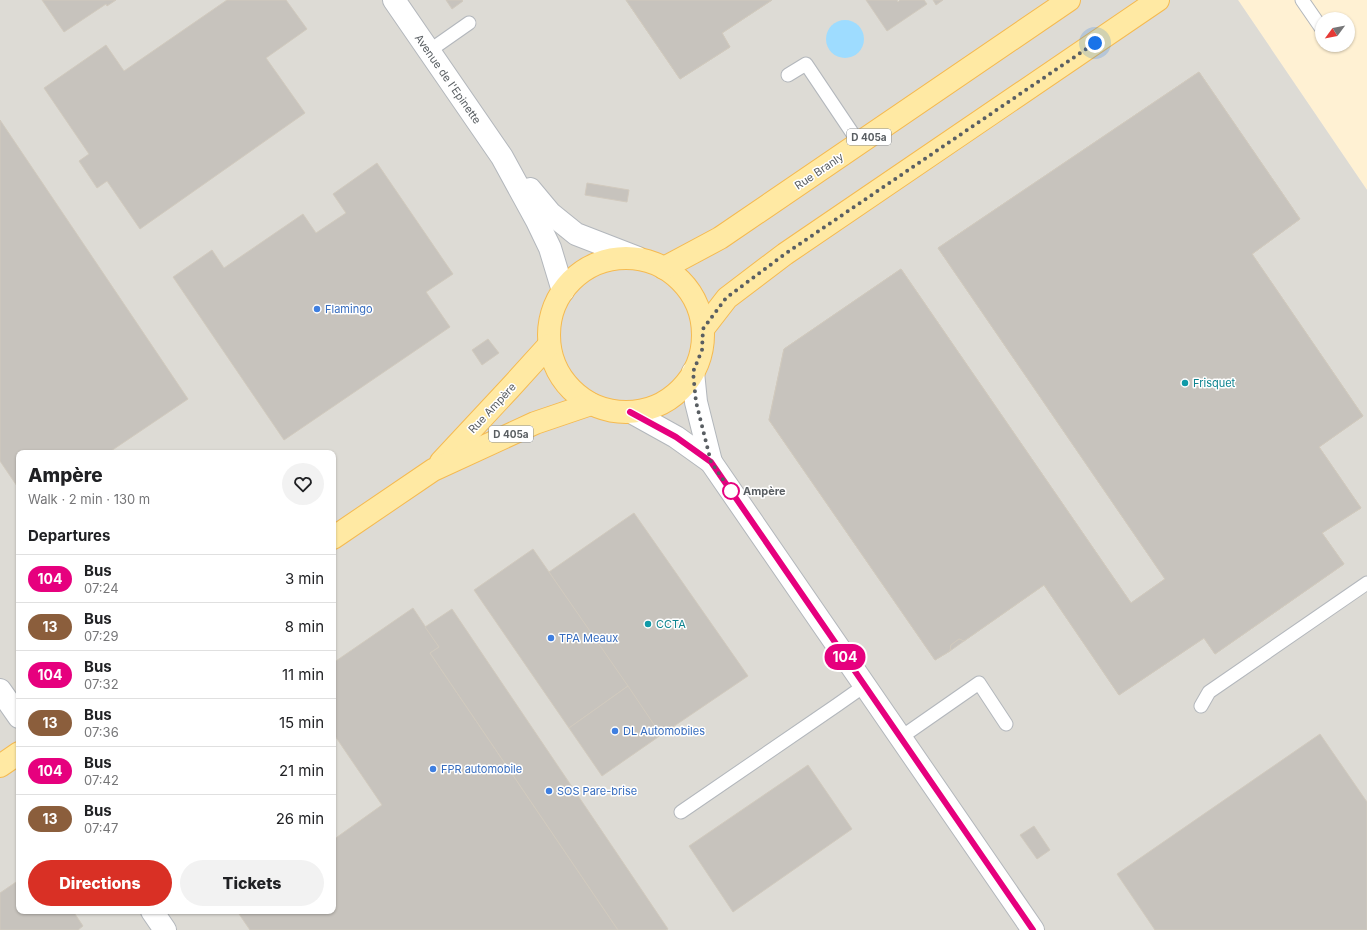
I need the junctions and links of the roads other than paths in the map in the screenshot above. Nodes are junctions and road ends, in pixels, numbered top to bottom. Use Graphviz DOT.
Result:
graph roads {
  1 [pos="394,0"];
  2 [pos="1069,0"];
  3 [pos="1158,0"];
  4 [pos="1302,0"];
  5 [pos="1315,19"];
  6 [pos="469,23"];
  7 [pos="430,51"];
  8 [pos="788,75"];
  9 [pos="859,143"];
  10 [pos="502,157"];
  11 [pos="638,258"];
  12 [pos="664,268"];
  13 [pos="563,291"];
  14 [pos="703,329"];
  15 [pos="549,345"];
  16 [pos="693,372"];
  17 [pos="591,404"];
  18 [pos="630,412"];
  19 [pos="711,462"];
  20 [pos="433,470"];
  21 [pos="336,536"];
  22 [pos="1367,583"];
  23 [pos="864,686"];
  24 [pos="0,690"];
  25 [pos="1201,706"];
  26 [pos="16,713"];
  27 [pos="1006,724"];
  28 [pos="900,738"];
  29 [pos="16,755"];
  30 [pos="0,766"];
  31 [pos="681,812"];
  32 [pos="154,914"];
  33 [pos="165,930"];
  34 [pos="1033,930"];
  1 -- 7 [label="street, Avenue de l'Epinette"];
  2 -- 9 [label="main road, Rue Branly / D 405a"];
  3 -- 14 [label="main road"];
  4 -- 5 [label="lane"];
  6 -- 7 [label="lane"];
  7 -- 10 [label="street, Avenue de l'Epinette"];
  8 -- 9 [label="lane"];
  9 -- 12 [label="main road, Rue Branly / D 405a"];
  10 -- 11 [label="street, Avenue de l'Epinette"];
  10 -- 13 [label="street, Avenue de l'Epinette"];
  11 -- 12 [label="main road"];
  11 -- 13 [label="main road"];
  12 -- 14 [label="main road"];
  13 -- 15 [label="main road"];
  14 -- 16 [label="main road"];
  15 -- 17 [label="main road"];
  15 -- 20 [label="main road, Rue Ampère / D 405a"];
  16 -- 18 [label="main road"];
  16 -- 19 [label="street"];
  17 -- 18 [label="main road"];
  17 -- 20 [label="main road, Rue Ampère / D 405a"];
  18 -- 19 [label="street"];
  19 -- 23 [label="street"];
  20 -- 21 [label="main road, Rue Ampère / D 405a"];
  22 -- 25 [label="lane"];
  23 -- 28 [label="street"];
  23 -- 31 [label="lane"];
  24 -- 26 [label="street"];
  27 -- 28 [label="lane"];
  28 -- 34 [label="street"];
  29 -- 30 [label="main road"];
  32 -- 33 [label="street"];
}
